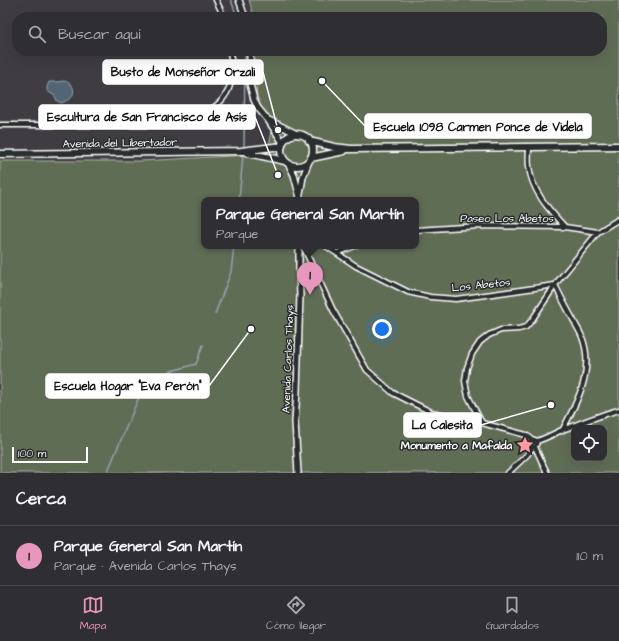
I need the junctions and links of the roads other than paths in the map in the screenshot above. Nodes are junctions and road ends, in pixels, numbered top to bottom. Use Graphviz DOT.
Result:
graph roads {
  1 [pos="216,0"];
  2 [pos="239,0"];
  3 [pos="222,12"];
  4 [pos="243,12"];
  5 [pos="230,56"];
  6 [pos="250,56"];
  7 [pos="268,120"];
  8 [pos="0,124"];
  9 [pos="299,135"];
  10 [pos="309,141"];
  11 [pos="282,145"];
  12 [pos="619,146"];
  13 [pos="529,147"];
  14 [pos="351,149"];
  15 [pos="241,151"];
  16 [pos="0,154"];
  17 [pos="310,159"];
  18 [pos="287,162"];
  19 [pos="299,197"];
  20 [pos="299,197"];
  21 [pos="619,219"];
  22 [pos="565,227"];
  23 [pos="419,230"];
  24 [pos="598,232"];
  25 [pos="299,249"];
  26 [pos="304,249"];
  27 [pos="331,249"];
  28 [pos="347,249"];
  29 [pos="337,253"];
  30 [pos="555,285"];
  31 [pos="619,410"];
  32 [pos="482,422"];
  33 [pos="562,431"];
  34 [pos="533,444"];
  35 [pos="298,473"];
  36 [pos="508,473"];
  37 [pos="547,473"];
  1 -- 3 [label="street"];
  2 -- 4 [label="street"];
  5 -- 8 [label="street"];
  6 -- 7 [label="street"];
  7 -- 9 [label="street"];
  7 -- 11 [label="street"];
  9 -- 10 [label="main road"];
  9 -- 11 [label="main road"];
  10 -- 14 [label="main road"];
  10 -- 17 [label="main road"];
  11 -- 15 [label="main road, Avenida del Libertador"];
  11 -- 18 [label="main road"];
  12 -- 13 [label="main road"];
  13 -- 14 [label="main road"];
  13 -- 22 [label="street"];
  14 -- 17 [label="main road"];
  15 -- 16 [label="main road, Avenida del Libertador"];
  15 -- 18 [label="main road, Avenida del Libertador"];
  17 -- 18 [label="main road"];
  17 -- 19 [label="street"];
  18 -- 20 [label="street"];
  21 -- 24 [label="street"];
  22 -- 23 [label="street, Paseo Los Abetos"];
  22 -- 24 [label="street, Paseo Los Abetos"];
  24 -- 30 [label="street"];
  25 -- 35 [label="street, Avenida Carlos Thays"];
  26 -- 32 [label="street"];
  27 -- 29 [label="street, Los Abetos"];
  28 -- 29 [label="street"];
  29 -- 30 [label="street, Los Abetos"];
  30 -- 32 [label="street"];
  30 -- 33 [label="street"];
  31 -- 33 [label="street"];
  32 -- 34 [label="street"];
  33 -- 34 [label="street"];
  34 -- 36 [label="street"];
  34 -- 37 [label="street"];
}
